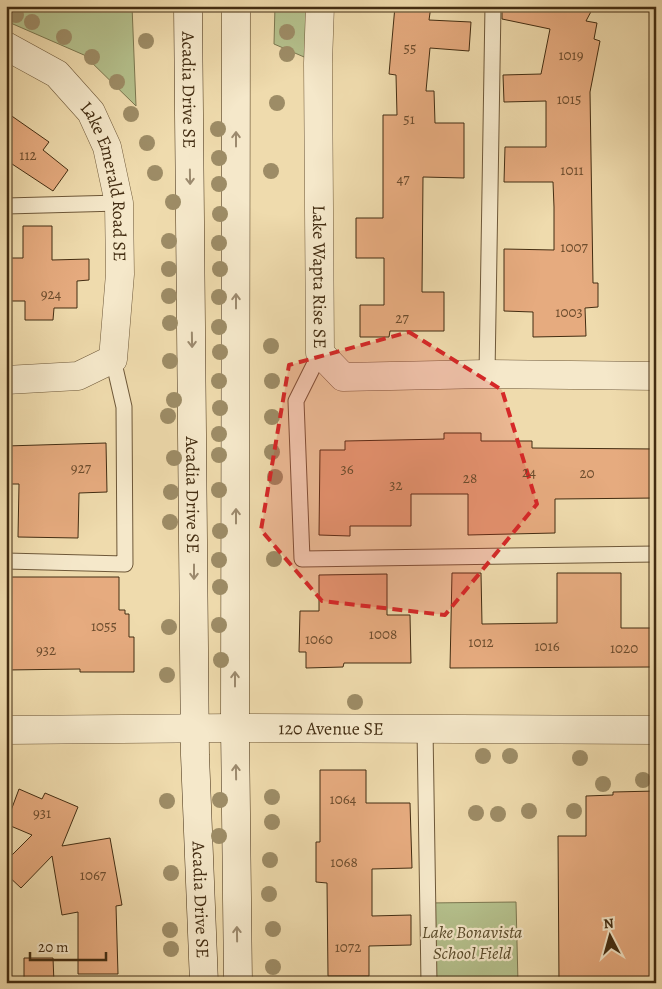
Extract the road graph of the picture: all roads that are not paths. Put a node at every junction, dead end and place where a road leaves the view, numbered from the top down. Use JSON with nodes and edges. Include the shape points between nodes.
{"nodes":[{"id":1,"x":188,"y":6,"type":"edge"},
{"id":2,"x":236,"y":6,"type":"edge"},
{"id":3,"x":320,"y":6,"type":"edge"},
{"id":4,"x":493,"y":6,"type":"edge"},
{"id":5,"x":6,"y":46,"type":"edge"},
{"id":6,"x":119,"y":203,"type":"junction"},
{"id":7,"x":6,"y":206,"type":"edge"},
{"id":8,"x":320,"y":353,"type":"junction"},
{"id":9,"x":114,"y":359,"type":"junction"},
{"id":10,"x":487,"y":374,"type":"junction"},
{"id":11,"x":656,"y":376,"type":"edge"},
{"id":12,"x":6,"y":380,"type":"edge"},
{"id":13,"x":656,"y":554,"type":"edge"},
{"id":14,"x":6,"y":561,"type":"edge"},
{"id":15,"x":195,"y":728,"type":"junction"},
{"id":16,"x":235,"y":728,"type":"junction"},
{"id":17,"x":424,"y":729,"type":"junction"},
{"id":18,"x":6,"y":730,"type":"edge"},
{"id":19,"x":656,"y":730,"type":"edge"},
{"id":20,"x":204,"y":983,"type":"edge"},
{"id":21,"x":238,"y":983,"type":"edge"},
{"id":22,"x":429,"y":983,"type":"edge"}],
"edges":[{"from":1,"to":15,"type":"street","name":"Acadia Drive SE","one_way":true},
{"from":16,"to":2,"type":"street","name":"Acadia Drive SE","one_way":true},
{"from":3,"to":8,"type":"street","name":"Lake Wapta Rise SE"},
{"from":4,"to":10,"type":"lane"},
{"from":5,"to":6,"type":"street","name":"Lake Emerald Road SE","via":[[57,74],[91,112],[107,147]]},
{"from":6,"to":7,"type":"lane"},
{"from":6,"to":9,"type":"street","name":"Lake Emerald Road SE","via":[[120,274]]},
{"from":8,"to":10,"type":"street","name":"Lake Wapta Rise SE","via":[[343,377]]},
{"from":8,"to":13,"type":"lane","via":[[296,401],[302,559]]},
{"from":9,"to":12,"type":"street","via":[[78,376]]},
{"from":9,"to":14,"type":"lane","via":[[124,407],[126,564]]},
{"from":10,"to":11,"type":"street","name":"Lake Wapta Rise SE"},
{"from":15,"to":16,"type":"street","name":"120 Avenue SE"},
{"from":15,"to":18,"type":"street","name":"120 Avenue SE"},
{"from":15,"to":20,"type":"street","name":"Acadia Drive SE"},
{"from":16,"to":17,"type":"street","name":"120 Avenue SE"},
{"from":21,"to":16,"type":"street","name":"Acadia Drive SE","one_way":true},
{"from":17,"to":19,"type":"street","name":"120 Avenue SE"},
{"from":17,"to":22,"type":"lane"}]}
